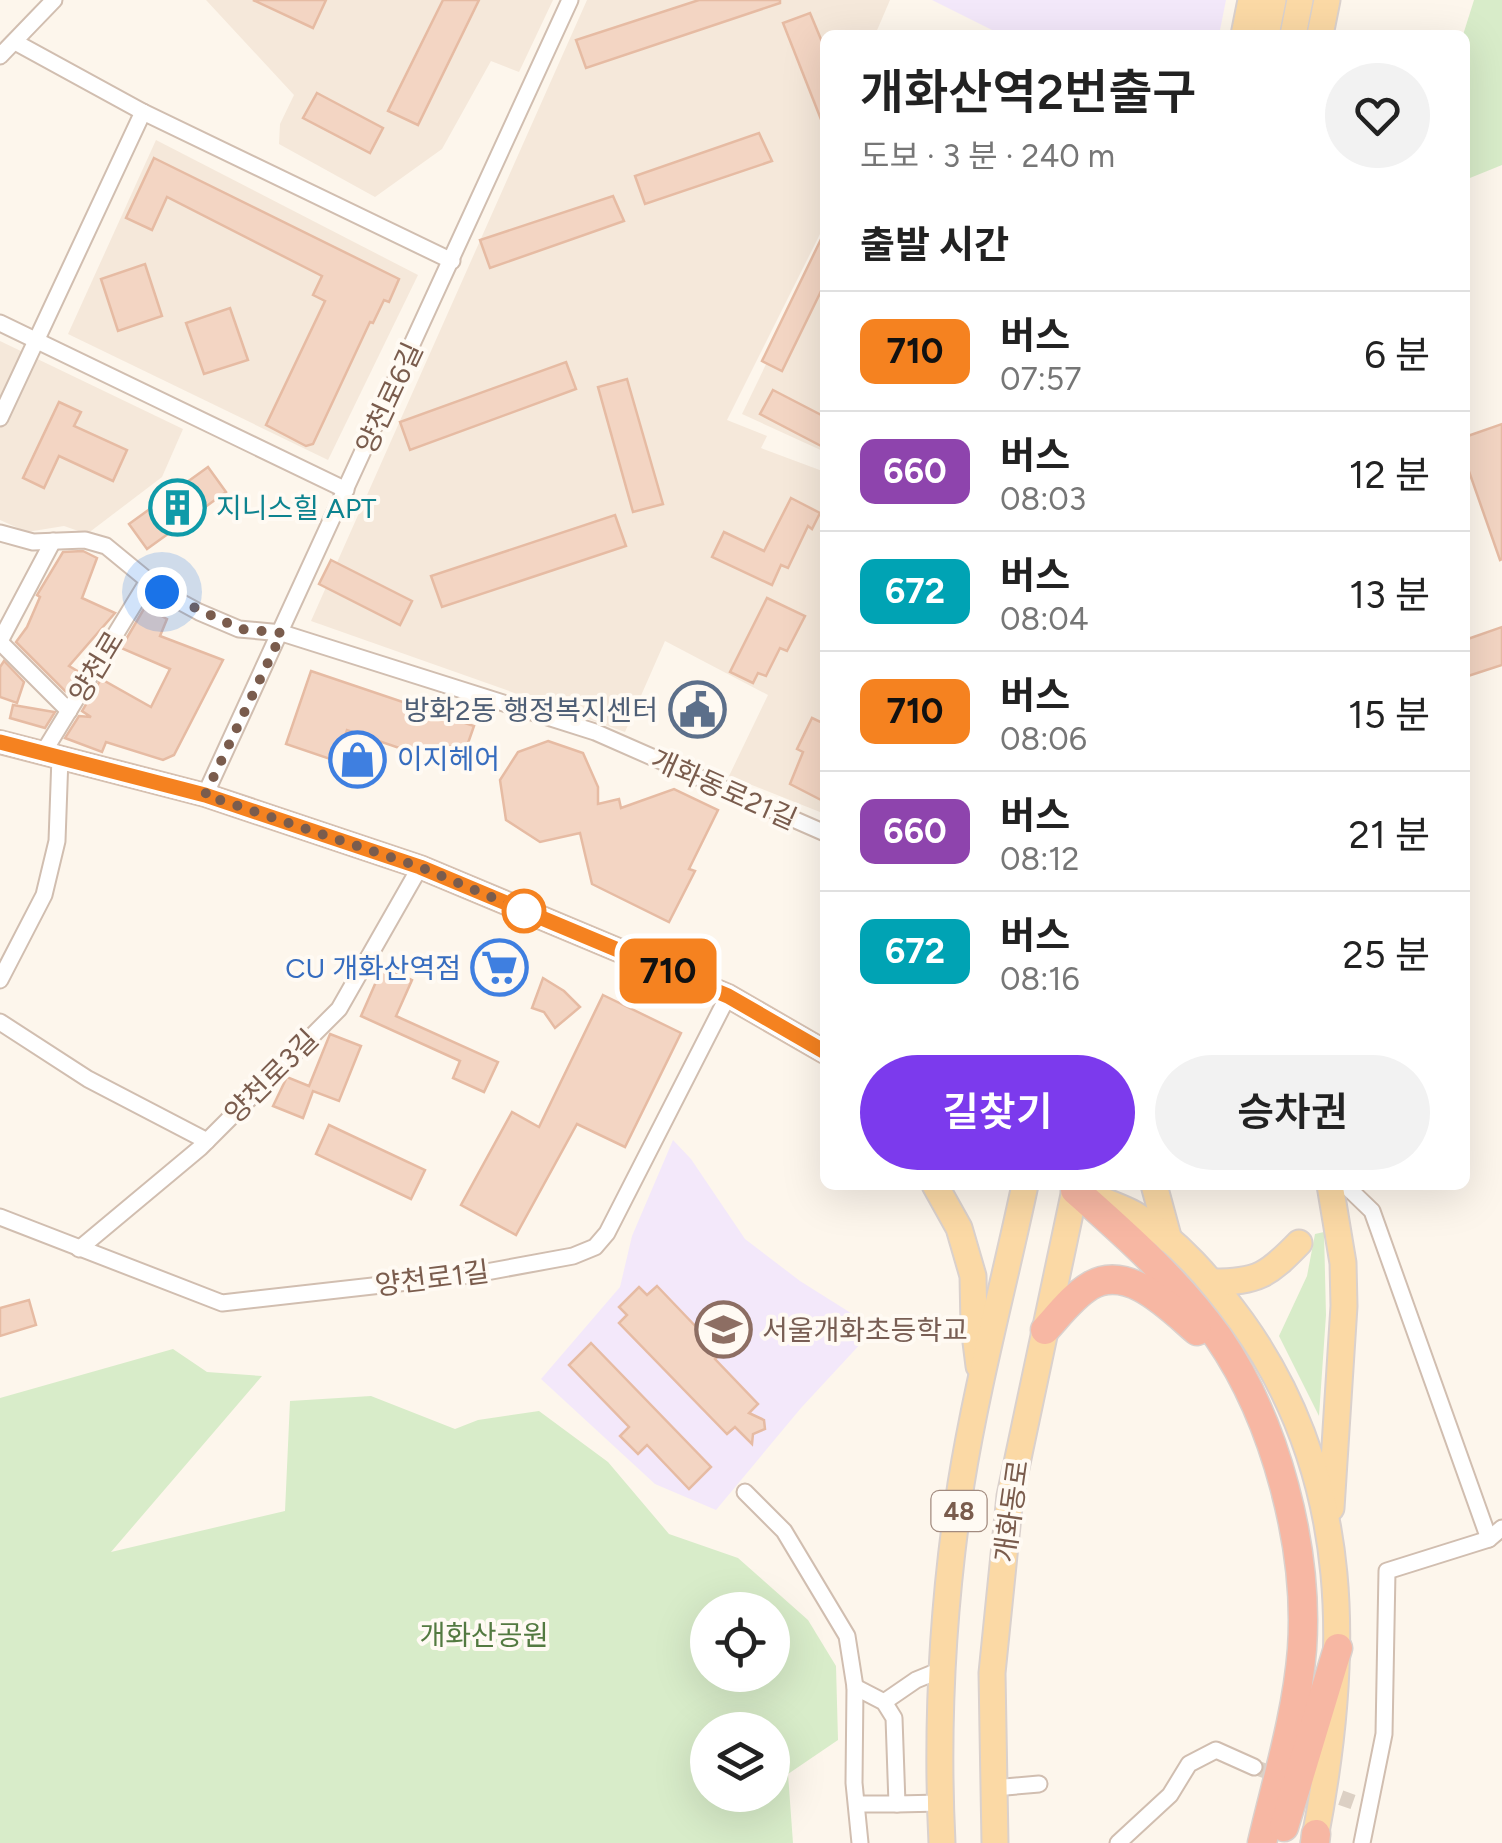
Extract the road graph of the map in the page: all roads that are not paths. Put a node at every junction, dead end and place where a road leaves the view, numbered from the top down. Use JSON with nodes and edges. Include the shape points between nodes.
{"nodes":[{"id":1,"x":54,"y":0,"type":"edge"},
{"id":2,"x":570,"y":0,"type":"edge"},
{"id":3,"x":1251,"y":0,"type":"edge"},
{"id":4,"x":1273,"y":0,"type":"edge"},
{"id":5,"x":1300,"y":0,"type":"edge"},
{"id":6,"x":1327,"y":0,"type":"edge"},
{"id":7,"x":1245,"y":30,"type":"edge"},
{"id":8,"x":1267,"y":30,"type":"edge"},
{"id":9,"x":1294,"y":30,"type":"edge"},
{"id":10,"x":1321,"y":30,"type":"edge"},
{"id":11,"x":15,"y":42,"type":"junction"},
{"id":12,"x":0,"y":56,"type":"edge"},
{"id":13,"x":143,"y":112,"type":"junction"},
{"id":14,"x":452,"y":261,"type":"junction"},
{"id":15,"x":0,"y":322,"type":"edge"},
{"id":16,"x":38,"y":339,"type":"junction"},
{"id":17,"x":0,"y":418,"type":"edge"},
{"id":18,"x":346,"y":490,"type":"junction"},
{"id":19,"x":0,"y":532,"type":"edge"},
{"id":20,"x":54,"y":541,"type":"junction"},
{"id":21,"x":148,"y":581,"type":"junction"},
{"id":22,"x":282,"y":633,"type":"junction"},
{"id":23,"x":0,"y":642,"type":"edge"},
{"id":24,"x":69,"y":711,"type":"junction"},
{"id":25,"x":0,"y":742,"type":"edge"},
{"id":26,"x":52,"y":755,"type":"junction"},
{"id":27,"x":205,"y":795,"type":"junction"},
{"id":28,"x":820,"y":832,"type":"edge"},
{"id":29,"x":420,"y":867,"type":"junction"},
{"id":30,"x":0,"y":980,"type":"edge"},
{"id":31,"x":728,"y":996,"type":"junction"},
{"id":32,"x":0,"y":1022,"type":"edge"},
{"id":33,"x":820,"y":1049,"type":"edge"},
{"id":34,"x":207,"y":1141,"type":"junction"},
{"id":35,"x":938,"y":1190,"type":"edge"},
{"id":36,"x":1024,"y":1190,"type":"edge"},
{"id":37,"x":1071,"y":1190,"type":"edge"},
{"id":38,"x":1076,"y":1190,"type":"edge"},
{"id":39,"x":1081,"y":1190,"type":"edge"},
{"id":40,"x":1155,"y":1190,"type":"edge"},
{"id":41,"x":1331,"y":1190,"type":"edge"},
{"id":42,"x":1350,"y":1190,"type":"edge"},
{"id":43,"x":0,"y":1216,"type":"edge"},
{"id":44,"x":1169,"y":1240,"type":"junction"},
{"id":45,"x":1298,"y":1243,"type":"dead end"},
{"id":46,"x":79,"y":1249,"type":"junction"},
{"id":47,"x":1213,"y":1282,"type":"junction"},
{"id":48,"x":1044,"y":1330,"type":"junction"},
{"id":49,"x":1234,"y":1365,"type":"junction"},
{"id":50,"x":982,"y":1386,"type":"junction"},
{"id":51,"x":745,"y":1492,"type":"dead end"},
{"id":52,"x":1330,"y":1528,"type":"junction"},
{"id":53,"x":1502,"y":1528,"type":"edge"},
{"id":54,"x":1488,"y":1539,"type":"junction"},
{"id":55,"x":1338,"y":1648,"type":"junction"},
{"id":56,"x":942,"y":1669,"type":"junction"},
{"id":57,"x":855,"y":1686,"type":"junction"},
{"id":58,"x":884,"y":1702,"type":"junction"},
{"id":59,"x":1254,"y":1766,"type":"tunnel mouth"},
{"id":60,"x":1039,"y":1784,"type":"dead end"},
{"id":61,"x":994,"y":1788,"type":"junction"},
{"id":62,"x":1353,"y":1802,"type":"tunnel mouth"},
{"id":63,"x":940,"y":1803,"type":"junction"},
{"id":64,"x":856,"y":1804,"type":"junction"},
{"id":65,"x":897,"y":1804,"type":"junction"},
{"id":66,"x":1370,"y":1806,"type":"junction"},
{"id":67,"x":1315,"y":1840,"type":"edge"},
{"id":68,"x":860,"y":1843,"type":"edge"},
{"id":69,"x":942,"y":1843,"type":"edge"},
{"id":70,"x":995,"y":1843,"type":"edge"},
{"id":71,"x":1118,"y":1843,"type":"edge"},
{"id":72,"x":1262,"y":1843,"type":"edge"},
{"id":73,"x":1280,"y":1843,"type":"edge"},
{"id":74,"x":1362,"y":1843,"type":"edge"}],
"edges":[{"from":1,"to":11,"type":"street"},
{"from":2,"to":14,"type":"street","name":"양천로6길"},
{"from":3,"to":7,"type":"main road"},
{"from":4,"to":8,"type":"main road"},
{"from":5,"to":9,"type":"main road"},
{"from":6,"to":10,"type":"main road"},
{"from":11,"to":12,"type":"street"},
{"from":11,"to":13,"type":"street"},
{"from":13,"to":14,"type":"street"},
{"from":13,"to":16,"type":"street"},
{"from":14,"to":18,"type":"street","name":"양천로6길"},
{"from":15,"to":16,"type":"street"},
{"from":16,"to":17,"type":"street"},
{"from":16,"to":18,"type":"street"},
{"from":18,"to":22,"type":"street","name":"양천로6길"},
{"from":19,"to":20,"type":"street","name":"개화동로21길"},
{"from":20,"to":21,"type":"street","name":"개화동로21길","via":[[106,546]]},
{"from":20,"to":23,"type":"street"},
{"from":21,"to":22,"type":"street","name":"개화동로21길","via":[[240,629]]},
{"from":21,"to":24,"type":"street","name":"양천로"},
{"from":22,"to":27,"type":"street","name":"양천로6길"},
{"from":22,"to":28,"type":"street","name":"개화동로21길","via":[[595,732]]},
{"from":23,"to":24,"type":"street"},
{"from":24,"to":26,"type":"street","name":"양천로"},
{"from":25,"to":26,"type":"main road"},
{"from":26,"to":27,"type":"main road"},
{"from":26,"to":30,"type":"street","via":[[57,842],[44,895]]},
{"from":27,"to":29,"type":"main road"},
{"from":29,"to":31,"type":"main road"},
{"from":29,"to":34,"type":"street","name":"양천로3길","via":[[339,1009]]},
{"from":31,"to":33,"type":"main road"},
{"from":31,"to":46,"type":"street","name":"양천로1길","via":[[606,1233],[595,1247],[573,1256],[222,1303]]},
{"from":32,"to":34,"type":"street"},
{"from":34,"to":46,"type":"street","name":"양천로3길"},
{"from":35,"to":50,"type":"main road","via":[[959,1228],[973,1276]]},
{"from":36,"to":50,"type":"main road","name":"개화동로","number":"48"},
{"from":37,"to":48,"type":"main road","name":"개화동로","number":"48"},
{"from":38,"to":49,"type":"highway","via":[[1182,1292]]},
{"from":39,"to":44,"type":"main road","via":[[1134,1214]]},
{"from":40,"to":44,"type":"main road"},
{"from":41,"to":52,"type":"main road","via":[[1344,1306]]},
{"from":42,"to":54,"type":"street","via":[[1372,1211]]},
{"from":43,"to":46,"type":"street","name":"양천로1길"},
{"from":44,"to":47,"type":"main road"},
{"from":45,"to":47,"type":"main road","via":[[1264,1275]]},
{"from":47,"to":52,"type":"main road","via":[[1292,1406]]},
{"from":48,"to":49,"type":"highway","via":[[1088,1286],[1127,1280]]},
{"from":48,"to":61,"type":"main road","name":"개화동로","number":"48","via":[[1008,1516],[992,1673]]},
{"from":49,"to":72,"type":"highway","via":[[1272,1446],[1304,1608],[1289,1730]]},
{"from":50,"to":56,"type":"main road","name":"개화동로","number":"48","via":[[962,1484]]},
{"from":51,"to":57,"type":"street","via":[[784,1531],[828,1599],[847,1636]]},
{"from":52,"to":55,"type":"main road"},
{"from":53,"to":54,"type":"street"},
{"from":54,"to":66,"type":"street","via":[[1386,1571],[1384,1734]]},
{"from":55,"to":67,"type":"main road"},
{"from":55,"to":73,"type":"highway"},
{"from":56,"to":58,"type":"street"},
{"from":56,"to":63,"type":"main road","name":"개화동로","number":"48"},
{"from":57,"to":58,"type":"street"},
{"from":57,"to":64,"type":"street"},
{"from":58,"to":65,"type":"street","via":[[894,1718]]},
{"from":59,"to":71,"type":"street","via":[[1216,1750],[1189,1764],[1170,1795]]},
{"from":60,"to":61,"type":"street"},
{"from":61,"to":70,"type":"main road","name":"개화동로","number":"48"},
{"from":62,"to":66,"type":"street"},
{"from":63,"to":65,"type":"street"},
{"from":63,"to":69,"type":"main road","name":"개화동로","number":"48"},
{"from":64,"to":65,"type":"street"},
{"from":64,"to":68,"type":"street"},
{"from":66,"to":74,"type":"street"}]}
